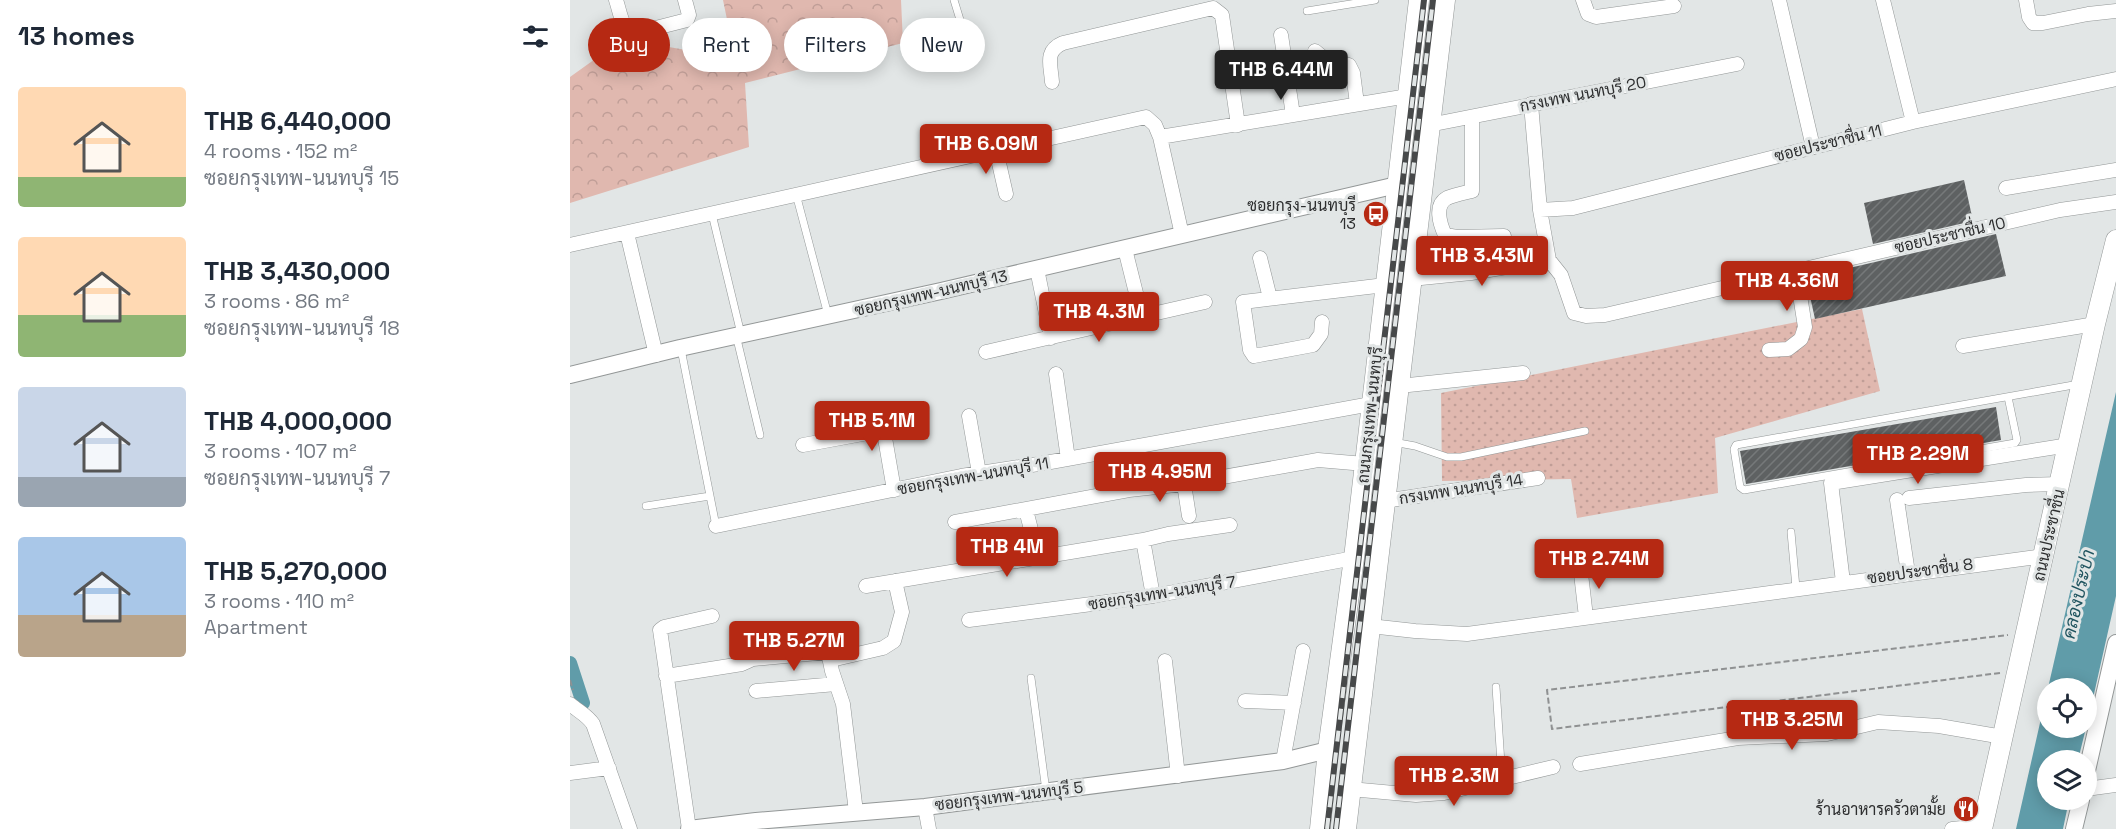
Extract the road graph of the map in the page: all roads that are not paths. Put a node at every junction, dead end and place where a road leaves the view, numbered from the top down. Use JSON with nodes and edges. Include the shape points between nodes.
{"nodes":[{"id":1,"x":616,"y":0,"type":"edge"},
{"id":2,"x":685,"y":0,"type":"edge"},
{"id":3,"x":954,"y":0,"type":"edge"},
{"id":4,"x":1375,"y":0,"type":"edge"},
{"id":5,"x":1419,"y":0,"type":"edge"},
{"id":6,"x":1444,"y":0,"type":"edge"},
{"id":7,"x":1583,"y":0,"type":"edge"},
{"id":8,"x":1779,"y":0,"type":"edge"},
{"id":9,"x":1883,"y":0,"type":"edge"},
{"id":10,"x":2026,"y":0,"type":"edge"},
{"id":11,"x":2085,"y":0,"type":"edge"},
{"id":12,"x":1343,"y":2,"type":"edge"},
{"id":13,"x":1674,"y":6,"type":"dead end"},
{"id":14,"x":1306,"y":11,"type":"dead end"},
{"id":15,"x":2116,"y":11,"type":"edge"},
{"id":16,"x":2088,"y":14,"type":"junction"},
{"id":17,"x":959,"y":18,"type":"edge"},
{"id":18,"x":1281,"y":35,"type":"dead end"},
{"id":19,"x":1315,"y":51,"type":"dead end"},
{"id":20,"x":1737,"y":64,"type":"dead end"},
{"id":21,"x":2116,"y":78,"type":"edge"},
{"id":22,"x":1052,"y":82,"type":"dead end"},
{"id":23,"x":1408,"y":96,"type":"junction"},
{"id":24,"x":1357,"y":104,"type":"junction"},
{"id":25,"x":1531,"y":104,"type":"junction"},
{"id":26,"x":1293,"y":115,"type":"junction"},
{"id":27,"x":1472,"y":117,"type":"junction"},
{"id":28,"x":1913,"y":122,"type":"junction"},
{"id":29,"x":1238,"y":125,"type":"junction"},
{"id":30,"x":1429,"y":125,"type":"junction"},
{"id":31,"x":1160,"y":137,"type":"junction"},
{"id":32,"x":1813,"y":147,"type":"junction"},
{"id":33,"x":996,"y":150,"type":"junction"},
{"id":34,"x":2116,"y":170,"type":"edge"},
{"id":35,"x":1397,"y":185,"type":"junction"},
{"id":36,"x":1422,"y":186,"type":"junction"},
{"id":37,"x":2006,"y":188,"type":"dead end"},
{"id":38,"x":796,"y":194,"type":"junction"},
{"id":39,"x":1006,"y":194,"type":"dead end"},
{"id":40,"x":2116,"y":202,"type":"edge"},
{"id":41,"x":1540,"y":210,"type":"junction"},
{"id":42,"x":712,"y":214,"type":"junction"},
{"id":43,"x":627,"y":233,"type":"junction"},
{"id":44,"x":1182,"y":235,"type":"junction"},
{"id":45,"x":1504,"y":236,"type":"dead end"},
{"id":46,"x":2116,"y":240,"type":"edge"},
{"id":47,"x":570,"y":245,"type":"edge"},
{"id":48,"x":1125,"y":249,"type":"junction"},
{"id":49,"x":1260,"y":258,"type":"dead end"},
{"id":50,"x":1549,"y":260,"type":"junction"},
{"id":51,"x":1037,"y":269,"type":"junction"},
{"id":52,"x":1796,"y":270,"type":"junction"},
{"id":53,"x":1411,"y":279,"type":"junction"},
{"id":54,"x":1385,"y":285,"type":"junction"},
{"id":55,"x":1270,"y":298,"type":"junction"},
{"id":56,"x":1205,"y":302,"type":"dead end"},
{"id":57,"x":828,"y":315,"type":"junction"},
{"id":58,"x":1142,"y":317,"type":"junction"},
{"id":59,"x":1322,"y":322,"type":"dead end"},
{"id":60,"x":2095,"y":324,"type":"junction"},
{"id":61,"x":738,"y":335,"type":"junction"},
{"id":62,"x":1051,"y":338,"type":"junction"},
{"id":63,"x":1963,"y":346,"type":"dead end"},
{"id":64,"x":681,"y":348,"type":"junction"},
{"id":65,"x":1769,"y":350,"type":"dead end"},
{"id":66,"x":986,"y":352,"type":"dead end"},
{"id":67,"x":656,"y":355,"type":"junction"},
{"id":68,"x":1523,"y":373,"type":"dead end"},
{"id":69,"x":1056,"y":374,"type":"dead end"},
{"id":70,"x":570,"y":375,"type":"edge"},
{"id":71,"x":2082,"y":384,"type":"junction"},
{"id":72,"x":1399,"y":386,"type":"junction"},
{"id":73,"x":2008,"y":397,"type":"junction"},
{"id":74,"x":1371,"y":405,"type":"junction"},
{"id":75,"x":880,"y":409,"type":"dead end"},
{"id":76,"x":969,"y":416,"type":"dead end"},
{"id":77,"x":884,"y":430,"type":"junction"},
{"id":78,"x":1585,"y":431,"type":"dead end"},
{"id":79,"x":760,"y":435,"type":"dead end"},
{"id":80,"x":1391,"y":442,"type":"junction"},
{"id":81,"x":803,"y":445,"type":"dead end"},
{"id":82,"x":2069,"y":445,"type":"junction"},
{"id":83,"x":1068,"y":459,"type":"junction"},
{"id":84,"x":1365,"y":464,"type":"junction"},
{"id":85,"x":979,"y":473,"type":"junction"},
{"id":86,"x":1538,"y":478,"type":"dead end"},
{"id":87,"x":1184,"y":484,"type":"junction"},
{"id":88,"x":2060,"y":484,"type":"junction"},
{"id":89,"x":894,"y":490,"type":"junction"},
{"id":90,"x":710,"y":496,"type":"junction"},
{"id":91,"x":1384,"y":501,"type":"junction"},
{"id":92,"x":646,"y":506,"type":"dead end"},
{"id":93,"x":1026,"y":510,"type":"junction"},
{"id":94,"x":1189,"y":516,"type":"dead end"},
{"id":95,"x":955,"y":522,"type":"dead end"},
{"id":96,"x":1230,"y":525,"type":"dead end"},
{"id":97,"x":716,"y":526,"type":"joint"},
{"id":98,"x":1791,"y":532,"type":"dead end"},
{"id":99,"x":1143,"y":540,"type":"junction"},
{"id":100,"x":1035,"y":544,"type":"dead end"},
{"id":101,"x":2044,"y":556,"type":"junction"},
{"id":102,"x":1354,"y":558,"type":"junction"},
{"id":103,"x":1580,"y":565,"type":"dead end"},
{"id":104,"x":1908,"y":573,"type":"junction"},
{"id":105,"x":895,"y":581,"type":"junction"},
{"id":106,"x":1843,"y":582,"type":"junction"},
{"id":107,"x":866,"y":586,"type":"dead end"},
{"id":108,"x":1796,"y":588,"type":"junction"},
{"id":109,"x":1153,"y":596,"type":"junction"},
{"id":110,"x":712,"y":616,"type":"dead end"},
{"id":111,"x":1586,"y":617,"type":"junction"},
{"id":112,"x":969,"y":620,"type":"dead end"},
{"id":113,"x":1370,"y":626,"type":"junction"},
{"id":114,"x":2116,"y":643,"type":"edge"},
{"id":115,"x":1303,"y":651,"type":"dead end"},
{"id":116,"x":831,"y":660,"type":"junction"},
{"id":117,"x":1165,"y":661,"type":"dead end"},
{"id":118,"x":666,"y":676,"type":"junction"},
{"id":119,"x":1031,"y":678,"type":"dead end"},
{"id":120,"x":836,"y":684,"type":"junction"},
{"id":121,"x":1496,"y":687,"type":"dead end"},
{"id":122,"x":756,"y":692,"type":"dead end"},
{"id":123,"x":1245,"y":701,"type":"dead end"},
{"id":124,"x":2109,"y":701,"type":"edge"},
{"id":125,"x":1294,"y":703,"type":"junction"},
{"id":126,"x":570,"y":704,"type":"edge"},
{"id":127,"x":2003,"y":737,"type":"junction"},
{"id":128,"x":1328,"y":750,"type":"junction"},
{"id":129,"x":2094,"y":750,"type":"edge"},
{"id":130,"x":1283,"y":761,"type":"junction"},
{"id":131,"x":1580,"y":764,"type":"dead end"},
{"id":132,"x":1553,"y":767,"type":"dead end"},
{"id":133,"x":609,"y":768,"type":"junction"},
{"id":134,"x":570,"y":773,"type":"edge"},
{"id":135,"x":1178,"y":776,"type":"junction"},
{"id":136,"x":1502,"y":779,"type":"junction"},
{"id":137,"x":2116,"y":785,"type":"edge"},
{"id":138,"x":2097,"y":788,"type":"edge"},
{"id":139,"x":1350,"y":789,"type":"junction"},
{"id":140,"x":1046,"y":791,"type":"junction"},
{"id":141,"x":925,"y":807,"type":"junction"},
{"id":142,"x":2079,"y":810,"type":"edge"},
{"id":143,"x":856,"y":812,"type":"junction"},
{"id":144,"x":1982,"y":827,"type":"edge"},
{"id":145,"x":630,"y":829,"type":"edge"},
{"id":146,"x":697,"y":829,"type":"edge"},
{"id":147,"x":929,"y":829,"type":"edge"},
{"id":148,"x":1320,"y":829,"type":"edge"},
{"id":149,"x":1346,"y":829,"type":"edge"},
{"id":150,"x":1952,"y":829,"type":"edge"},
{"id":151,"x":2074,"y":829,"type":"edge"}],
"edges":[{"from":1,"to":2,"type":"street","via":[[625,28],[631,33],[687,20]]},
{"from":3,"to":17,"type":"lane"},
{"from":4,"to":12,"type":"lane"},
{"from":5,"to":23,"type":"main road","name":"ถนนกรุงเทพ-นนทบุรี"},
{"from":6,"to":30,"type":"main road","name":"ถนนกรุงเทพ-นนทบุรี"},
{"from":7,"to":13,"type":"street","via":[[1588,14],[1596,17]]},
{"from":8,"to":32,"type":"street"},
{"from":9,"to":28,"type":"street"},
{"from":10,"to":16,"type":"street","via":[[2033,23]]},
{"from":11,"to":16,"type":"street"},
{"from":12,"to":14,"type":"lane"},
{"from":15,"to":16,"type":"street"},
{"from":18,"to":26,"type":"street"},
{"from":19,"to":24,"type":"street","via":[[1326,60],[1349,65]]},
{"from":20,"to":25,"type":"street","name":"กรงเทพ นนทบุรี 20"},
{"from":21,"to":28,"type":"street","name":"ซอยประชาชื่น 11"},
{"from":22,"to":29,"type":"street","via":[[1050,54],[1054,47],[1213,8],[1222,15]]},
{"from":23,"to":24,"type":"street"},
{"from":23,"to":35,"type":"main road","name":"ถนนกรุงเทพ-นนทบุรี"},
{"from":24,"to":26,"type":"street"},
{"from":25,"to":27,"type":"street","name":"กรงเทพ นนทบุรี 20"},
{"from":25,"to":41,"type":"street","name":"ซอยประชาชื่น 10"},
{"from":26,"to":29,"type":"street"},
{"from":27,"to":30,"type":"street","name":"กรงเทพ นนทบุรี 20"},
{"from":27,"to":45,"type":"street","via":[[1472,191],[1446,199],[1440,207],[1440,225],[1445,235]]},
{"from":28,"to":32,"type":"street","name":"ซอยประชาชื่น 11"},
{"from":29,"to":31,"type":"street"},
{"from":30,"to":36,"type":"main road","name":"ถนนกรุงเทพ-นนทบุรี"},
{"from":31,"to":33,"type":"street","via":[[1146,117]]},
{"from":31,"to":44,"type":"street"},
{"from":32,"to":41,"type":"street","name":"ซอยประชาชื่น 11","via":[[1573,208]]},
{"from":33,"to":38,"type":"street"},
{"from":33,"to":39,"type":"street"},
{"from":34,"to":37,"type":"street"},
{"from":35,"to":36,"type":"main road"},
{"from":35,"to":44,"type":"street","name":"ซอยกรุงเทพ-นนทบุรี 13"},
{"from":35,"to":54,"type":"main road","name":"ถนนกรุงเทพ-นนทบุรี"},
{"from":36,"to":53,"type":"main road","name":"ถนนกรุงเทพ-นนทบุรี"},
{"from":38,"to":42,"type":"street"},
{"from":38,"to":57,"type":"lane"},
{"from":40,"to":52,"type":"street","name":"ซอยประชาชื่น 10","via":[[2060,210]]},
{"from":41,"to":50,"type":"street","name":"ซอยประชาชื่น 10"},
{"from":42,"to":43,"type":"street"},
{"from":42,"to":61,"type":"lane"},
{"from":43,"to":47,"type":"street"},
{"from":43,"to":67,"type":"street"},
{"from":44,"to":48,"type":"street","name":"ซอยกรุงเทพ-นนทบุรี 13"},
{"from":46,"to":60,"type":"main road","name":"ถนนประชาชื่น"},
{"from":48,"to":51,"type":"street","name":"ซอยกรุงเทพ-นนทบุรี 13"},
{"from":48,"to":58,"type":"street"},
{"from":49,"to":55,"type":"street"},
{"from":50,"to":52,"type":"street","name":"ซอยประชาชื่น 10","via":[[1561,275],[1574,313],[1586,316],[1605,315]]},
{"from":50,"to":53,"type":"street"},
{"from":51,"to":57,"type":"street","name":"ซอยกรุงเทพ-นนทบุรี 13"},
{"from":51,"to":62,"type":"street"},
{"from":52,"to":65,"type":"street","via":[[1805,327],[1801,339],[1788,349]]},
{"from":53,"to":72,"type":"main road","name":"ถนนกรุงเทพ-นนทบุรี"},
{"from":54,"to":55,"type":"street"},
{"from":54,"to":74,"type":"main road","name":"ถนนกรุงเทพ-นนทบุรี"},
{"from":55,"to":59,"type":"street","via":[[1243,302],[1254,356],[1313,345],[1321,334]]},
{"from":56,"to":58,"type":"street"},
{"from":57,"to":61,"type":"street","name":"ซอยกรุงเทพ-นนทบุรี 13"},
{"from":58,"to":62,"type":"street"},
{"from":60,"to":63,"type":"street"},
{"from":60,"to":71,"type":"main road","name":"ถนนประชาชื่น"},
{"from":61,"to":64,"type":"street","name":"ซอยกรุงเทพ-นนทบุรี 13"},
{"from":61,"to":79,"type":"lane"},
{"from":62,"to":66,"type":"street"},
{"from":64,"to":67,"type":"street","name":"ซอยกรุงเทพ-นนทบุรี 13"},
{"from":64,"to":90,"type":"lane"},
{"from":67,"to":70,"type":"street","name":"ซอยกรุงเทพ-นนทบุรี 13"},
{"from":68,"to":72,"type":"street"},
{"from":69,"to":83,"type":"street"},
{"from":71,"to":73,"type":"lane"},
{"from":71,"to":82,"type":"main road","name":"ถนนประชาชื่น"},
{"from":72,"to":80,"type":"main road","name":"ถนนกรุงเทพ-นนทบุรี"},
{"from":73,"to":73,"type":"lane","via":[[1736,445],[1740,487],[1744,490],[2015,443]]},
{"from":74,"to":83,"type":"street","name":"ซอยกรุงเทพ-นนทบุรี 11"},
{"from":74,"to":84,"type":"main road","name":"ถนนกรุงเทพ-นนทบุรี"},
{"from":75,"to":77,"type":"street"},
{"from":76,"to":85,"type":"street"},
{"from":77,"to":81,"type":"street"},
{"from":77,"to":89,"type":"street"},
{"from":78,"to":80,"type":"lane","via":[[1461,457]]},
{"from":80,"to":91,"type":"main road","name":"ถนนกรุงเทพ-นนทบุรี"},
{"from":82,"to":88,"type":"main road","name":"ถนนประชาชื่น"},
{"from":82,"to":106,"type":"street","via":[[1831,483]]},
{"from":83,"to":85,"type":"street","name":"ซอยกรุงเทพ-นนทบุรี 11"},
{"from":84,"to":87,"type":"street","via":[[1318,460]]},
{"from":84,"to":102,"type":"main road","name":"ถนนกรุงเทพ-นนทบุรี"},
{"from":85,"to":89,"type":"street","name":"ซอยกรุงเทพ-นนทบุรี 11"},
{"from":86,"to":91,"type":"street","name":"กรงเทพ นนทบุรี 14"},
{"from":87,"to":93,"type":"street","via":[[1129,490]]},
{"from":87,"to":94,"type":"street"},
{"from":88,"to":101,"type":"main road","name":"ถนนประชาชื่น"},
{"from":88,"to":104,"type":"street","via":[[1903,499]]},
{"from":89,"to":97,"type":"street","name":"ซอยกรุงเทพ-นนทบุรี 11"},
{"from":90,"to":92,"type":"lane"},
{"from":90,"to":97,"type":"lane"},
{"from":91,"to":113,"type":"main road","name":"ถนนกรุงเทพ-นนทบุรี"},
{"from":93,"to":95,"type":"street"},
{"from":93,"to":100,"type":"street"},
{"from":96,"to":99,"type":"street"},
{"from":98,"to":108,"type":"lane"},
{"from":99,"to":105,"type":"street"},
{"from":99,"to":109,"type":"street"},
{"from":101,"to":104,"type":"street","name":"ซอยประชาชื่น 8"},
{"from":101,"to":127,"type":"main road","name":"ถนนประชาชื่น"},
{"from":102,"to":109,"type":"street","name":"ซอยกรุงเทพ-นนทบุรี 7"},
{"from":102,"to":128,"type":"main road","name":"ถนนกรุงเทพ-นนทบุรี"},
{"from":103,"to":111,"type":"street"},
{"from":104,"to":106,"type":"street","name":"ซอยประชาชื่น 8"},
{"from":105,"to":107,"type":"street"},
{"from":105,"to":116,"type":"street","via":[[902,612],[894,641],[883,648]]},
{"from":106,"to":108,"type":"street","name":"ซอยประชาชื่น 8"},
{"from":108,"to":111,"type":"street","name":"ซอยประชาชื่น 8"},
{"from":109,"to":112,"type":"street","name":"ซอยกรุงเทพ-นนทบุรี 7"},
{"from":110,"to":118,"type":"street","via":[[662,628]]},
{"from":111,"to":113,"type":"street","name":"ซอยประชาชื่น 8","via":[[1467,634]]},
{"from":113,"to":139,"type":"main road","name":"ถนนกรุงเทพ-นนทบุรี"},
{"from":114,"to":124,"type":"street"},
{"from":115,"to":125,"type":"street"},
{"from":116,"to":118,"type":"street","via":[[826,652],[753,659]]},
{"from":116,"to":120,"type":"street"},
{"from":117,"to":135,"type":"street"},
{"from":118,"to":146,"type":"street","via":[[667,720]]},
{"from":119,"to":140,"type":"lane"},
{"from":120,"to":122,"type":"street"},
{"from":120,"to":143,"type":"street","via":[[843,704]]},
{"from":121,"to":136,"type":"lane"},
{"from":123,"to":125,"type":"street"},
{"from":124,"to":129,"type":"street"},
{"from":125,"to":130,"type":"street"},
{"from":126,"to":133,"type":"street","via":[[593,724]]},
{"from":127,"to":131,"type":"street","via":[[1939,726],[1878,722],[1827,734],[1738,738]]},
{"from":127,"to":144,"type":"main road","name":"ถนนประชาชื่น"},
{"from":128,"to":130,"type":"street","name":"ซอยกรุงเทพ-นนทบุรี 5"},
{"from":128,"to":148,"type":"main road","name":"ถนนกรุงเทพ-นนทบุรี"},
{"from":130,"to":135,"type":"street","name":"ซอยกรุงเทพ-นนทบุรี 5"},
{"from":132,"to":136,"type":"street"},
{"from":133,"to":134,"type":"street"},
{"from":133,"to":145,"type":"street"},
{"from":135,"to":140,"type":"street","name":"ซอยกรุงเทพ-นนทบุรี 5"},
{"from":136,"to":139,"type":"street","via":[[1444,793],[1416,795]]},
{"from":137,"to":138,"type":"street"},
{"from":139,"to":149,"type":"main road","name":"ถนนกรุงเทพ-นนทบุรี"},
{"from":140,"to":141,"type":"street","name":"ซอยกรุงเทพ-นนทบุรี 5"},
{"from":141,"to":143,"type":"street","name":"ซอยกรุงเทพ-นนทบุรี 5"},
{"from":141,"to":147,"type":"street"},
{"from":142,"to":151,"type":"street"},
{"from":143,"to":146,"type":"street","name":"ซอยกรุงเทพ-นนทบุรี 5"},
{"from":144,"to":150,"type":"street"}]}
